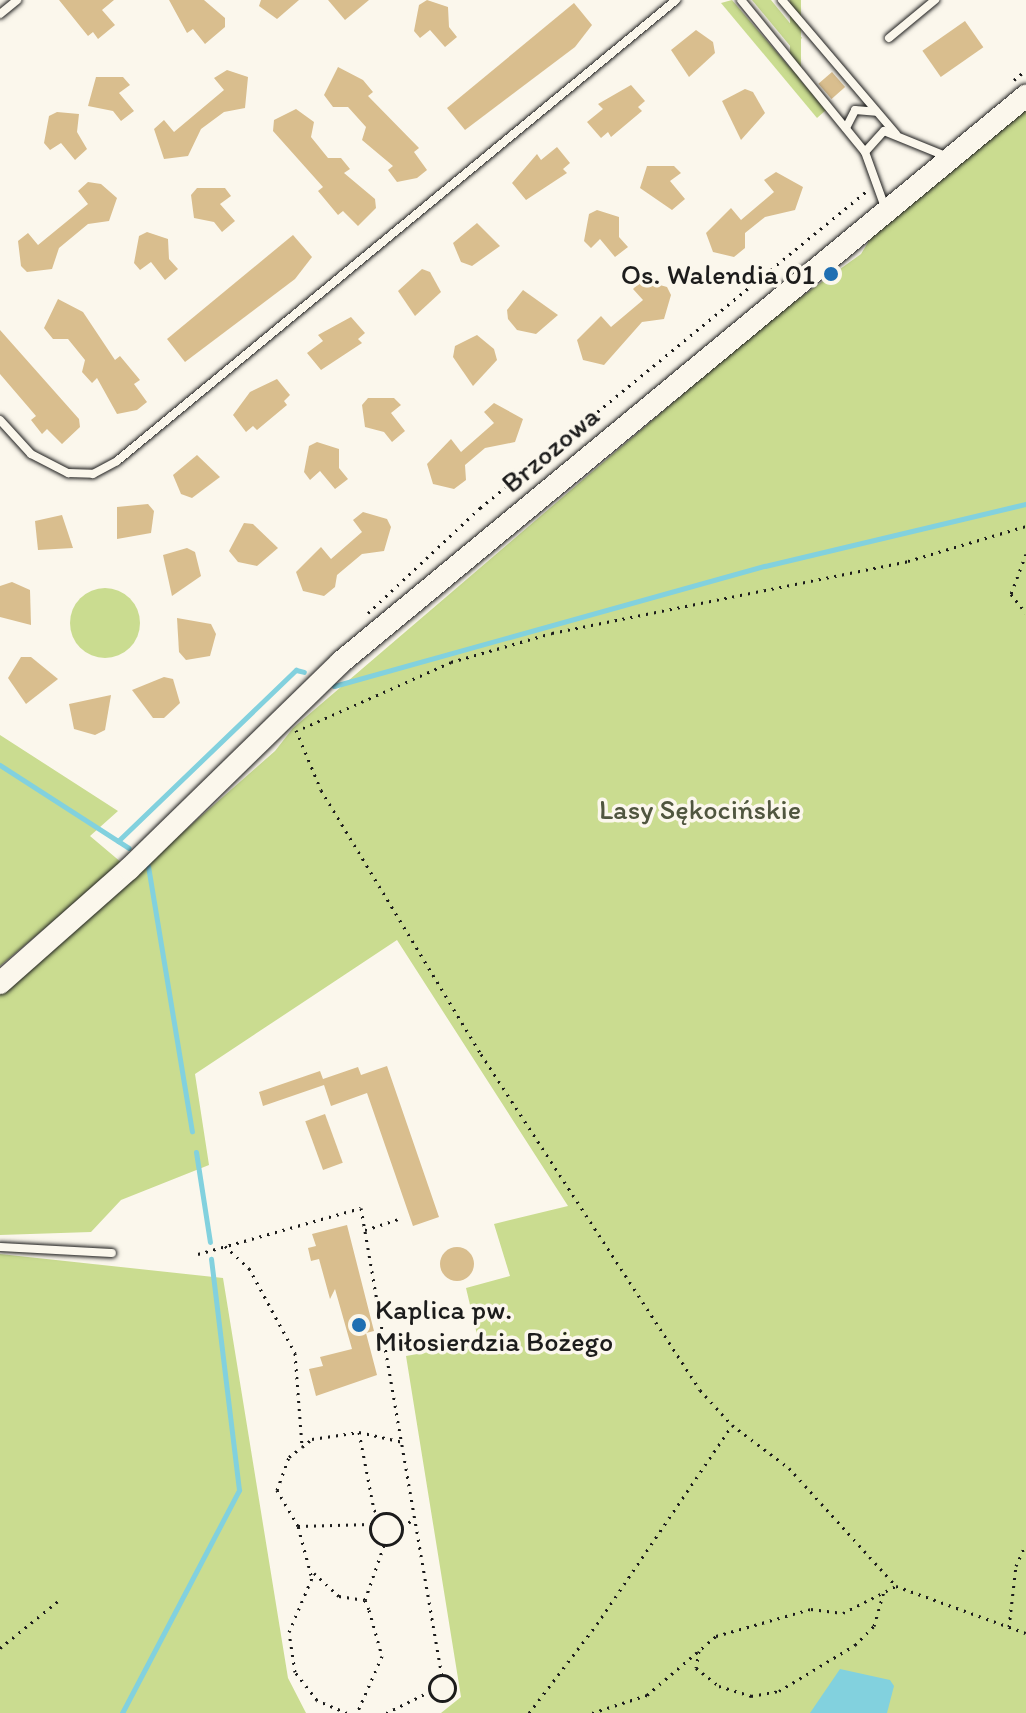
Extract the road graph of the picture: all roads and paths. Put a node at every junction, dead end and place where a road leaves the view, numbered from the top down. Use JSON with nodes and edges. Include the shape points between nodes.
{"nodes":[{"id":1,"x":17,"y":0,"type":"edge"},
{"id":2,"x":676,"y":0,"type":"edge"},
{"id":3,"x":741,"y":0,"type":"edge"},
{"id":4,"x":782,"y":0,"type":"edge"},
{"id":5,"x":935,"y":0,"type":"edge"},
{"id":6,"x":0,"y":14,"type":"edge"},
{"id":7,"x":889,"y":38,"type":"dead end"},
{"id":8,"x":1026,"y":96,"type":"edge"},
{"id":9,"x":877,"y":112,"type":"junction"},
{"id":10,"x":846,"y":128,"type":"junction"},
{"id":11,"x":896,"y":134,"type":"junction"},
{"id":12,"x":865,"y":152,"type":"junction"},
{"id":13,"x":951,"y":159,"type":"junction"},
{"id":14,"x":873,"y":186,"type":"junction"},
{"id":15,"x":886,"y":210,"type":"junction"},
{"id":16,"x":0,"y":420,"type":"edge"},
{"id":17,"x":1026,"y":526,"type":"edge"},
{"id":18,"x":1026,"y":554,"type":"edge"},
{"id":19,"x":1026,"y":613,"type":"edge"},
{"id":20,"x":366,"y":621,"type":"dead end"},
{"id":21,"x":0,"y":983,"type":"edge"},
{"id":22,"x":402,"y":1218,"type":"dead end"},
{"id":23,"x":365,"y":1230,"type":"junction"},
{"id":24,"x":225,"y":1246,"type":"junction"},
{"id":25,"x":0,"y":1247,"type":"edge"},
{"id":26,"x":112,"y":1253,"type":"dead end"},
{"id":27,"x":198,"y":1254,"type":"dead end"},
{"id":28,"x":732,"y":1425,"type":"junction"},
{"id":29,"x":359,"y":1432,"type":"junction"},
{"id":30,"x":403,"y":1442,"type":"junction"},
{"id":31,"x":302,"y":1447,"type":"junction"},
{"id":32,"x":380,"y":1514,"type":"junction"},
{"id":33,"x":415,"y":1520,"type":"junction"},
{"id":34,"x":371,"y":1524,"type":"junction"},
{"id":35,"x":401,"y":1525,"type":"junction"},
{"id":36,"x":298,"y":1526,"type":"junction"},
{"id":37,"x":1026,"y":1544,"type":"edge"},
{"id":38,"x":384,"y":1545,"type":"junction"},
{"id":39,"x":311,"y":1575,"type":"junction"},
{"id":40,"x":896,"y":1586,"type":"junction"},
{"id":41,"x":884,"y":1592,"type":"junction"},
{"id":42,"x":365,"y":1600,"type":"junction"},
{"id":43,"x":58,"y":1601,"type":"dead end"},
{"id":44,"x":1009,"y":1627,"type":"junction"},
{"id":45,"x":1026,"y":1633,"type":"edge"},
{"id":46,"x":0,"y":1648,"type":"edge"},
{"id":47,"x":699,"y":1651,"type":"junction"},
{"id":48,"x":442,"y":1675,"type":"junction"},
{"id":49,"x":429,"y":1692,"type":"junction"},
{"id":50,"x":347,"y":1713,"type":"edge"},
{"id":51,"x":357,"y":1713,"type":"edge"},
{"id":52,"x":386,"y":1713,"type":"edge"},
{"id":53,"x":529,"y":1713,"type":"edge"},
{"id":54,"x":592,"y":1713,"type":"edge"}],
"edges":[{"from":1,"to":6,"type":"lane"},
{"from":2,"to":16,"type":"lane","via":[[117,461],[93,474],[68,473],[31,454]]},
{"from":3,"to":10,"type":"lane"},
{"from":4,"to":9,"type":"lane"},
{"from":5,"to":7,"type":"lane"},
{"from":8,"to":13,"type":"street","name":"Brzozowa"},
{"from":9,"to":10,"type":"lane","via":[[855,110]]},
{"from":9,"to":11,"type":"lane"},
{"from":10,"to":12,"type":"lane"},
{"from":11,"to":12,"type":"lane","via":[[876,135]]},
{"from":11,"to":13,"type":"lane"},
{"from":12,"to":14,"type":"lane"},
{"from":13,"to":15,"type":"street","name":"Brzozowa"},
{"from":14,"to":15,"type":"lane"},
{"from":14,"to":20,"type":"path","via":[[480,508],[372,605]]},
{"from":15,"to":21,"type":"street","name":"Brzozowa","via":[[341,662],[129,869]]},
{"from":17,"to":28,"type":"path","via":[[908,561],[552,633],[451,662],[295,729],[321,790],[481,1054],[700,1390]]},
{"from":18,"to":19,"type":"path","via":[[1011,594]]},
{"from":22,"to":23,"type":"path"},
{"from":23,"to":24,"type":"path","via":[[361,1208]]},
{"from":23,"to":30,"type":"path"},
{"from":24,"to":27,"type":"path"},
{"from":24,"to":31,"type":"path","via":[[249,1268],[295,1353]]},
{"from":25,"to":26,"type":"lane"},
{"from":28,"to":40,"type":"path","via":[[789,1468]]},
{"from":28,"to":53,"type":"path","via":[[597,1624]]},
{"from":29,"to":30,"type":"path"},
{"from":29,"to":31,"type":"path","via":[[330,1434]]},
{"from":29,"to":32,"type":"path","via":[[374,1510]]},
{"from":30,"to":33,"type":"path"},
{"from":31,"to":36,"type":"path","via":[[289,1457],[277,1490]]},
{"from":32,"to":34,"type":"path"},
{"from":32,"to":35,"type":"path","via":[[391,1514]]},
{"from":33,"to":35,"type":"path"},
{"from":33,"to":48,"type":"path"},
{"from":34,"to":36,"type":"path"},
{"from":34,"to":38,"type":"path","via":[[373,1538]]},
{"from":35,"to":38,"type":"path","via":[[399,1538]]},
{"from":36,"to":39,"type":"path"},
{"from":37,"to":44,"type":"path","via":[[1016,1566]]},
{"from":38,"to":42,"type":"path"},
{"from":39,"to":42,"type":"path","via":[[339,1596]]},
{"from":39,"to":50,"type":"path","via":[[289,1632],[295,1672],[317,1700]]},
{"from":40,"to":41,"type":"path"},
{"from":40,"to":44,"type":"path"},
{"from":41,"to":47,"type":"path","via":[[843,1613],[811,1609],[716,1636]]},
{"from":41,"to":47,"type":"path","via":[[874,1626],[855,1645],[779,1691],[751,1696],[719,1686],[696,1668]]},
{"from":42,"to":51,"type":"path","via":[[382,1656]]},
{"from":43,"to":46,"type":"path"},
{"from":44,"to":45,"type":"path"},
{"from":47,"to":54,"type":"path","via":[[647,1695]]},
{"from":48,"to":49,"type":"path","via":[[432,1679]]},
{"from":48,"to":49,"type":"path","via":[[454,1684],[451,1697],[440,1701]]},
{"from":49,"to":52,"type":"path"}]}
